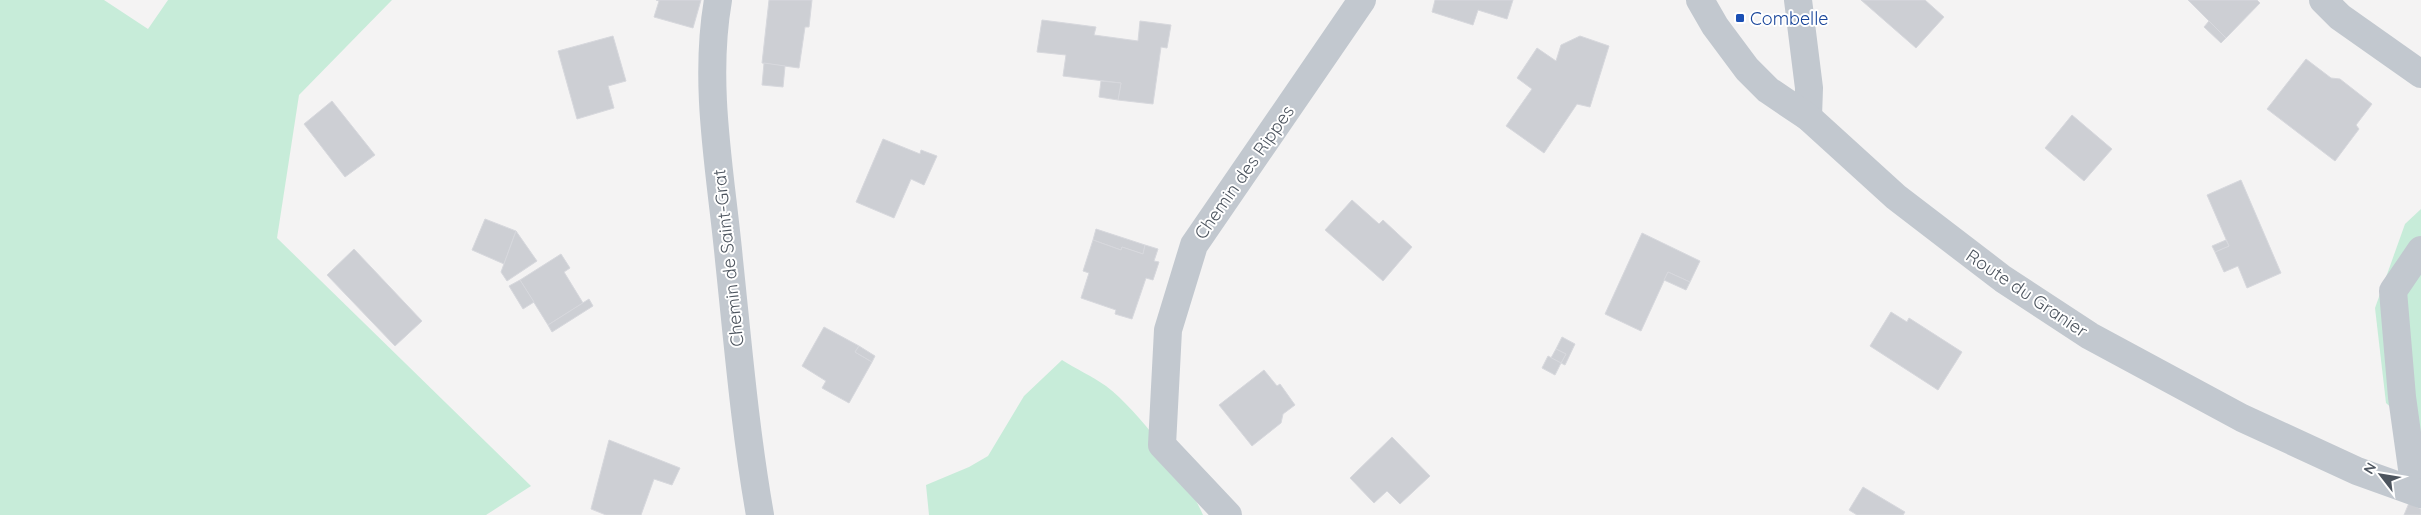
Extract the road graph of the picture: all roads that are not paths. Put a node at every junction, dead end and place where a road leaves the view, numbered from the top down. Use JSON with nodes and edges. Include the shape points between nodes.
{"nodes":[{"id":1,"x":718,"y":0,"type":"edge"},
{"id":2,"x":1362,"y":0,"type":"edge"},
{"id":3,"x":1700,"y":0,"type":"edge"},
{"id":4,"x":1798,"y":0,"type":"edge"},
{"id":5,"x":2323,"y":0,"type":"edge"},
{"id":6,"x":2421,"y":74,"type":"edge"},
{"id":7,"x":1808,"y":117,"type":"junction"},
{"id":8,"x":2421,"y":250,"type":"edge"},
{"id":9,"x":2415,"y":491,"type":"edge"},
{"id":10,"x":760,"y":515,"type":"edge"},
{"id":11,"x":1228,"y":515,"type":"edge"}],
"edges":[{"from":1,"to":10,"type":"street","name":"Chemin de Saint-Grat","via":[[712,31],[714,132],[740,372]]},
{"from":2,"to":11,"type":"street","name":"Chemin des Rippes","via":[[1194,244],[1168,330],[1162,444]]},
{"from":3,"to":7,"type":"street","name":"Route du Granier","via":[[1747,69],[1768,90]]},
{"from":4,"to":7,"type":"street","via":[[1809,88]]},
{"from":5,"to":6,"type":"street","via":[[2340,17]]},
{"from":7,"to":9,"type":"street","name":"Route du Granier","via":[[1896,196],[1964,250],[2090,336],[2167,379],[2307,449]]},
{"from":8,"to":9,"type":"street","via":[[2393,291],[2402,397]]}]}
